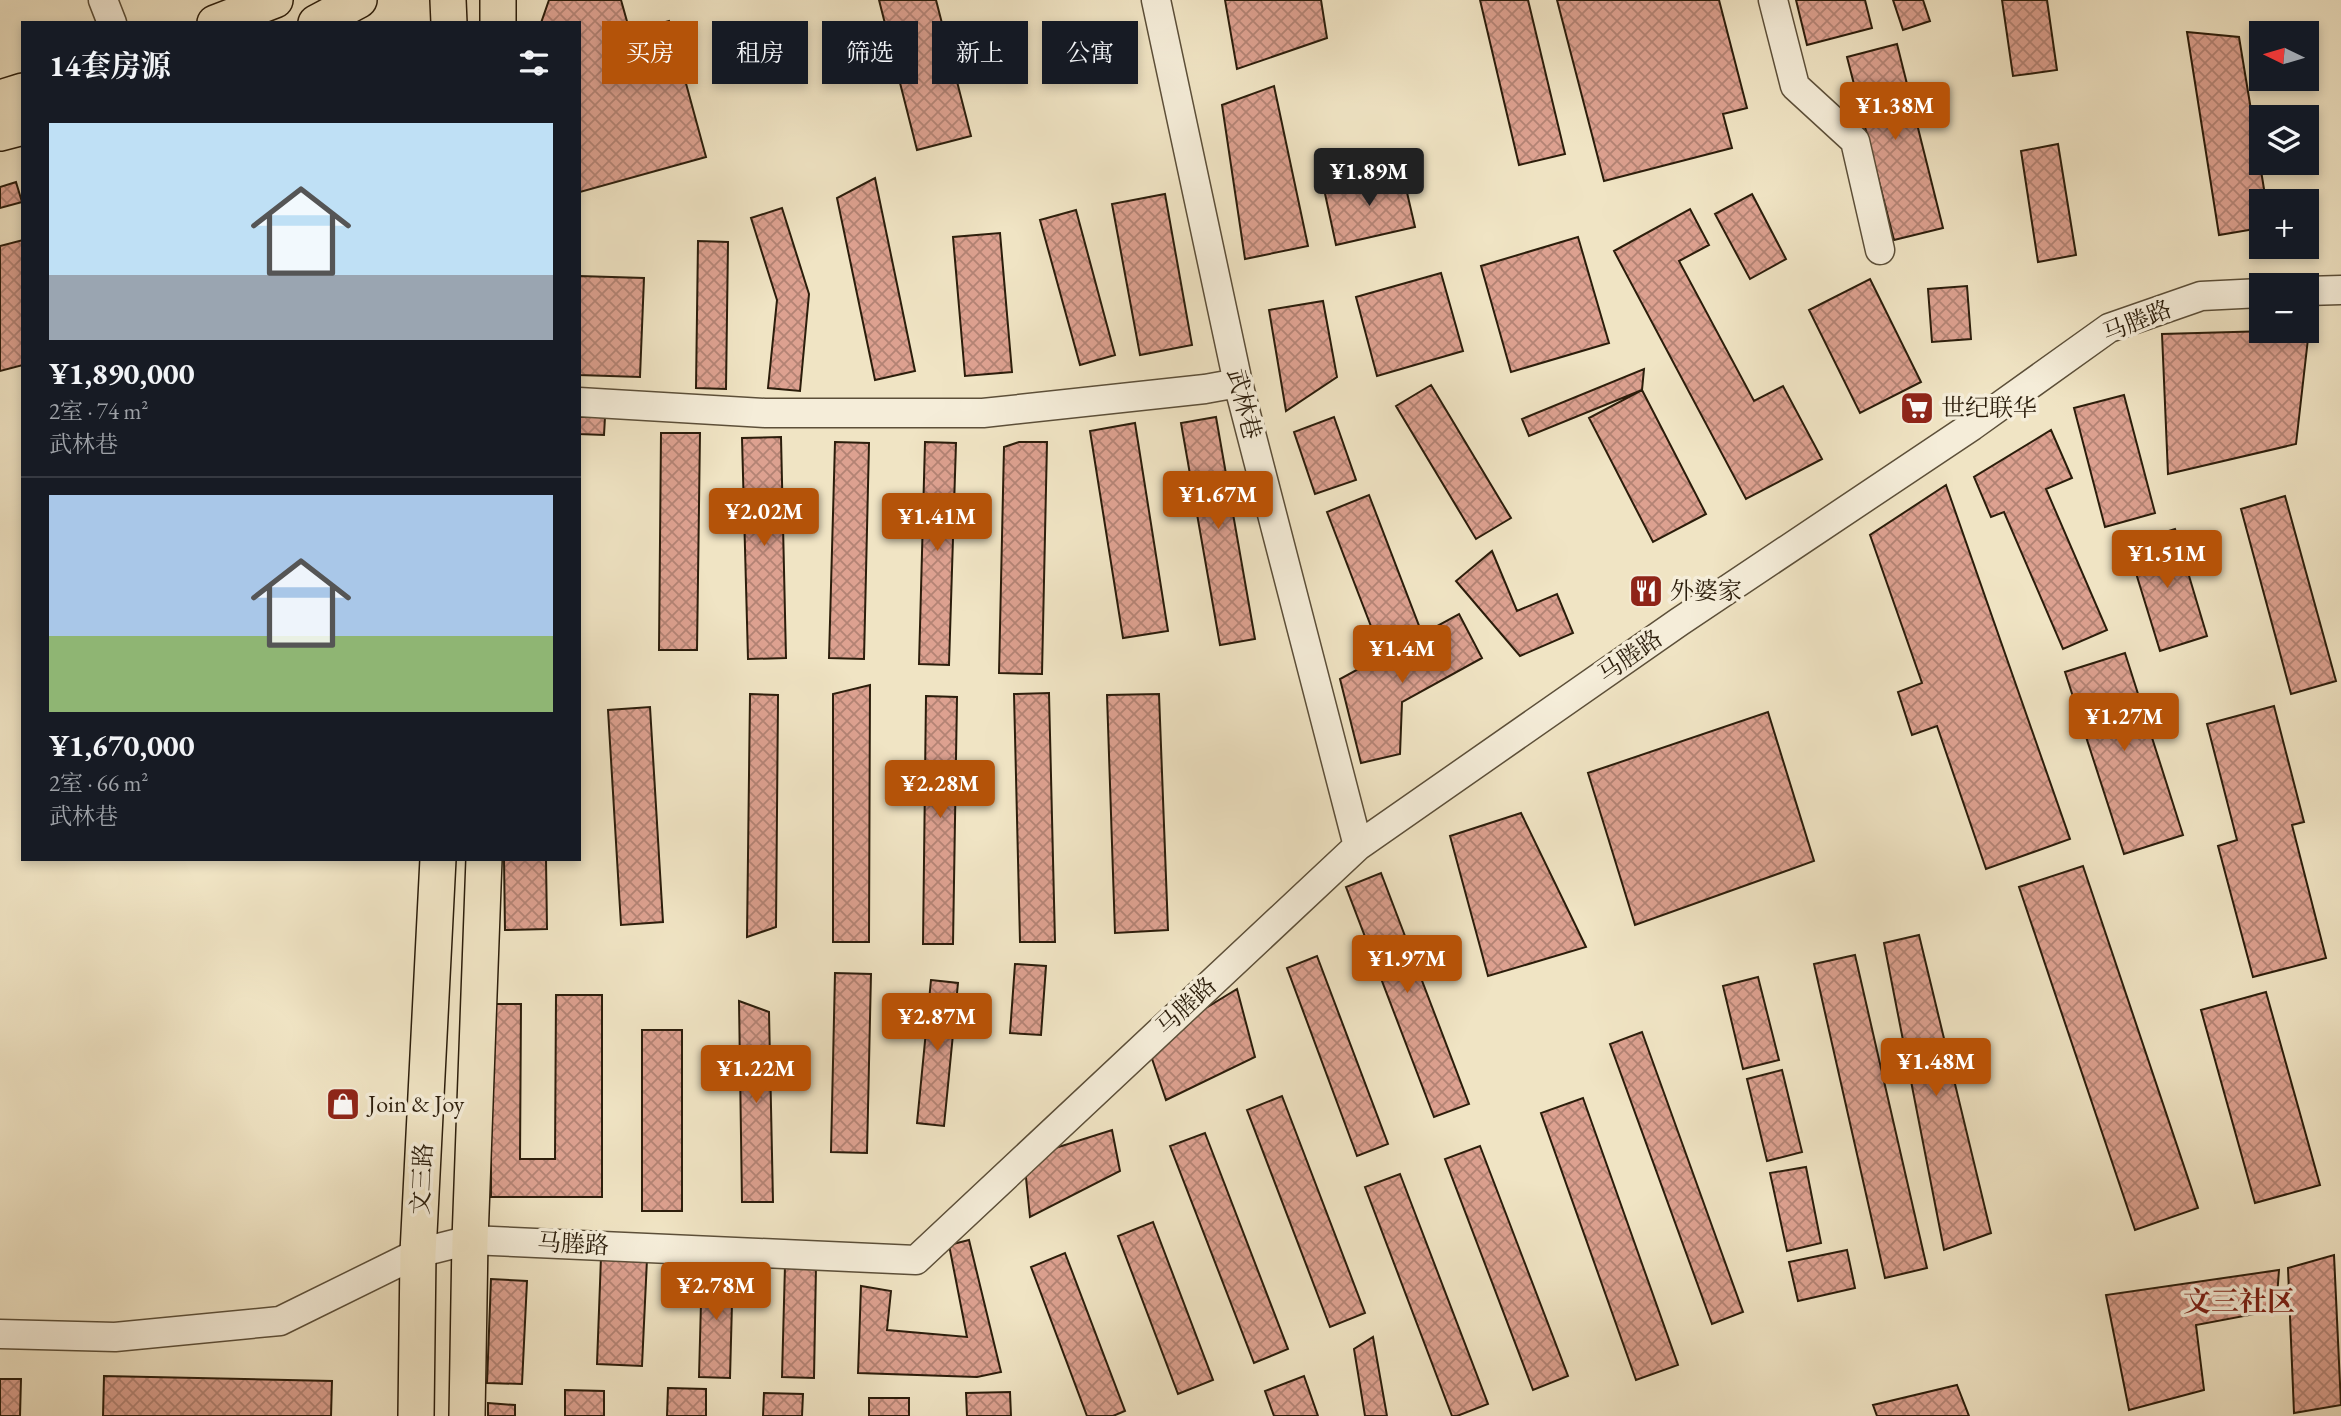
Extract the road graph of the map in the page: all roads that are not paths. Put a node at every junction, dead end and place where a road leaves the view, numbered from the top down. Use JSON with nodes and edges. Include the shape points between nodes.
{"nodes":[{"id":1,"x":103,"y":0,"type":"edge"},
{"id":2,"x":275,"y":0,"type":"edge"},
{"id":3,"x":359,"y":0,"type":"edge"},
{"id":4,"x":448,"y":0,"type":"edge"},
{"id":5,"x":498,"y":0,"type":"edge"},
{"id":6,"x":1156,"y":0,"type":"edge"},
{"id":7,"x":1773,"y":0,"type":"edge"},
{"id":8,"x":112,"y":21,"type":"edge"},
{"id":9,"x":220,"y":21,"type":"edge"},
{"id":10,"x":320,"y":21,"type":"edge"},
{"id":11,"x":449,"y":21,"type":"edge"},
{"id":12,"x":498,"y":21,"type":"edge"},
{"id":13,"x":21,"y":93,"type":"edge"},
{"id":14,"x":0,"y":98,"type":"edge"},
{"id":15,"x":21,"y":128,"type":"edge"},
{"id":16,"x":0,"y":133,"type":"edge"},
{"id":17,"x":1880,"y":250,"type":"dead end"},
{"id":18,"x":2341,"y":290,"type":"edge"},
{"id":19,"x":2319,"y":291,"type":"edge"},
{"id":20,"x":2249,"y":294,"type":"edge"},
{"id":21,"x":1238,"y":383,"type":"junction"},
{"id":22,"x":581,"y":402,"type":"edge"},
{"id":23,"x":1358,"y":846,"type":"junction"},
{"id":24,"x":438,"y":861,"type":"edge"},
{"id":25,"x":484,"y":861,"type":"edge"},
{"id":26,"x":470,"y":1240,"type":"junction"},
{"id":27,"x":418,"y":1253,"type":"junction"},
{"id":28,"x":0,"y":1334,"type":"edge"},
{"id":29,"x":416,"y":1416,"type":"edge"},
{"id":30,"x":467,"y":1416,"type":"edge"}],
"edges":[{"from":1,"to":8,"type":"street"},
{"from":2,"to":9,"type":"main road"},
{"from":3,"to":10,"type":"main road"},
{"from":4,"to":11,"type":"main road"},
{"from":5,"to":12,"type":"main road"},
{"from":6,"to":21,"type":"street","name":"武林巷"},
{"from":7,"to":17,"type":"street","via":[[1795,86],[1855,141]]},
{"from":13,"to":14,"type":"main road"},
{"from":15,"to":16,"type":"main road"},
{"from":18,"to":19,"type":"street"},
{"from":20,"to":23,"type":"street","name":"马塍路","via":[[2201,296],[2109,328]]},
{"from":21,"to":22,"type":"street","via":[[983,413],[765,413]]},
{"from":21,"to":23,"type":"street","name":"武林巷"},
{"from":23,"to":26,"type":"street","name":"马塍路","via":[[916,1260]]},
{"from":24,"to":27,"type":"main road","name":"文三路"},
{"from":25,"to":26,"type":"main road","name":"文三路"},
{"from":26,"to":27,"type":"street","name":"马塍路"},
{"from":26,"to":30,"type":"main road","name":"文三路"},
{"from":27,"to":28,"type":"street","name":"马塍路","via":[[280,1321],[115,1337]]},
{"from":27,"to":29,"type":"main road","name":"文三路"}]}
